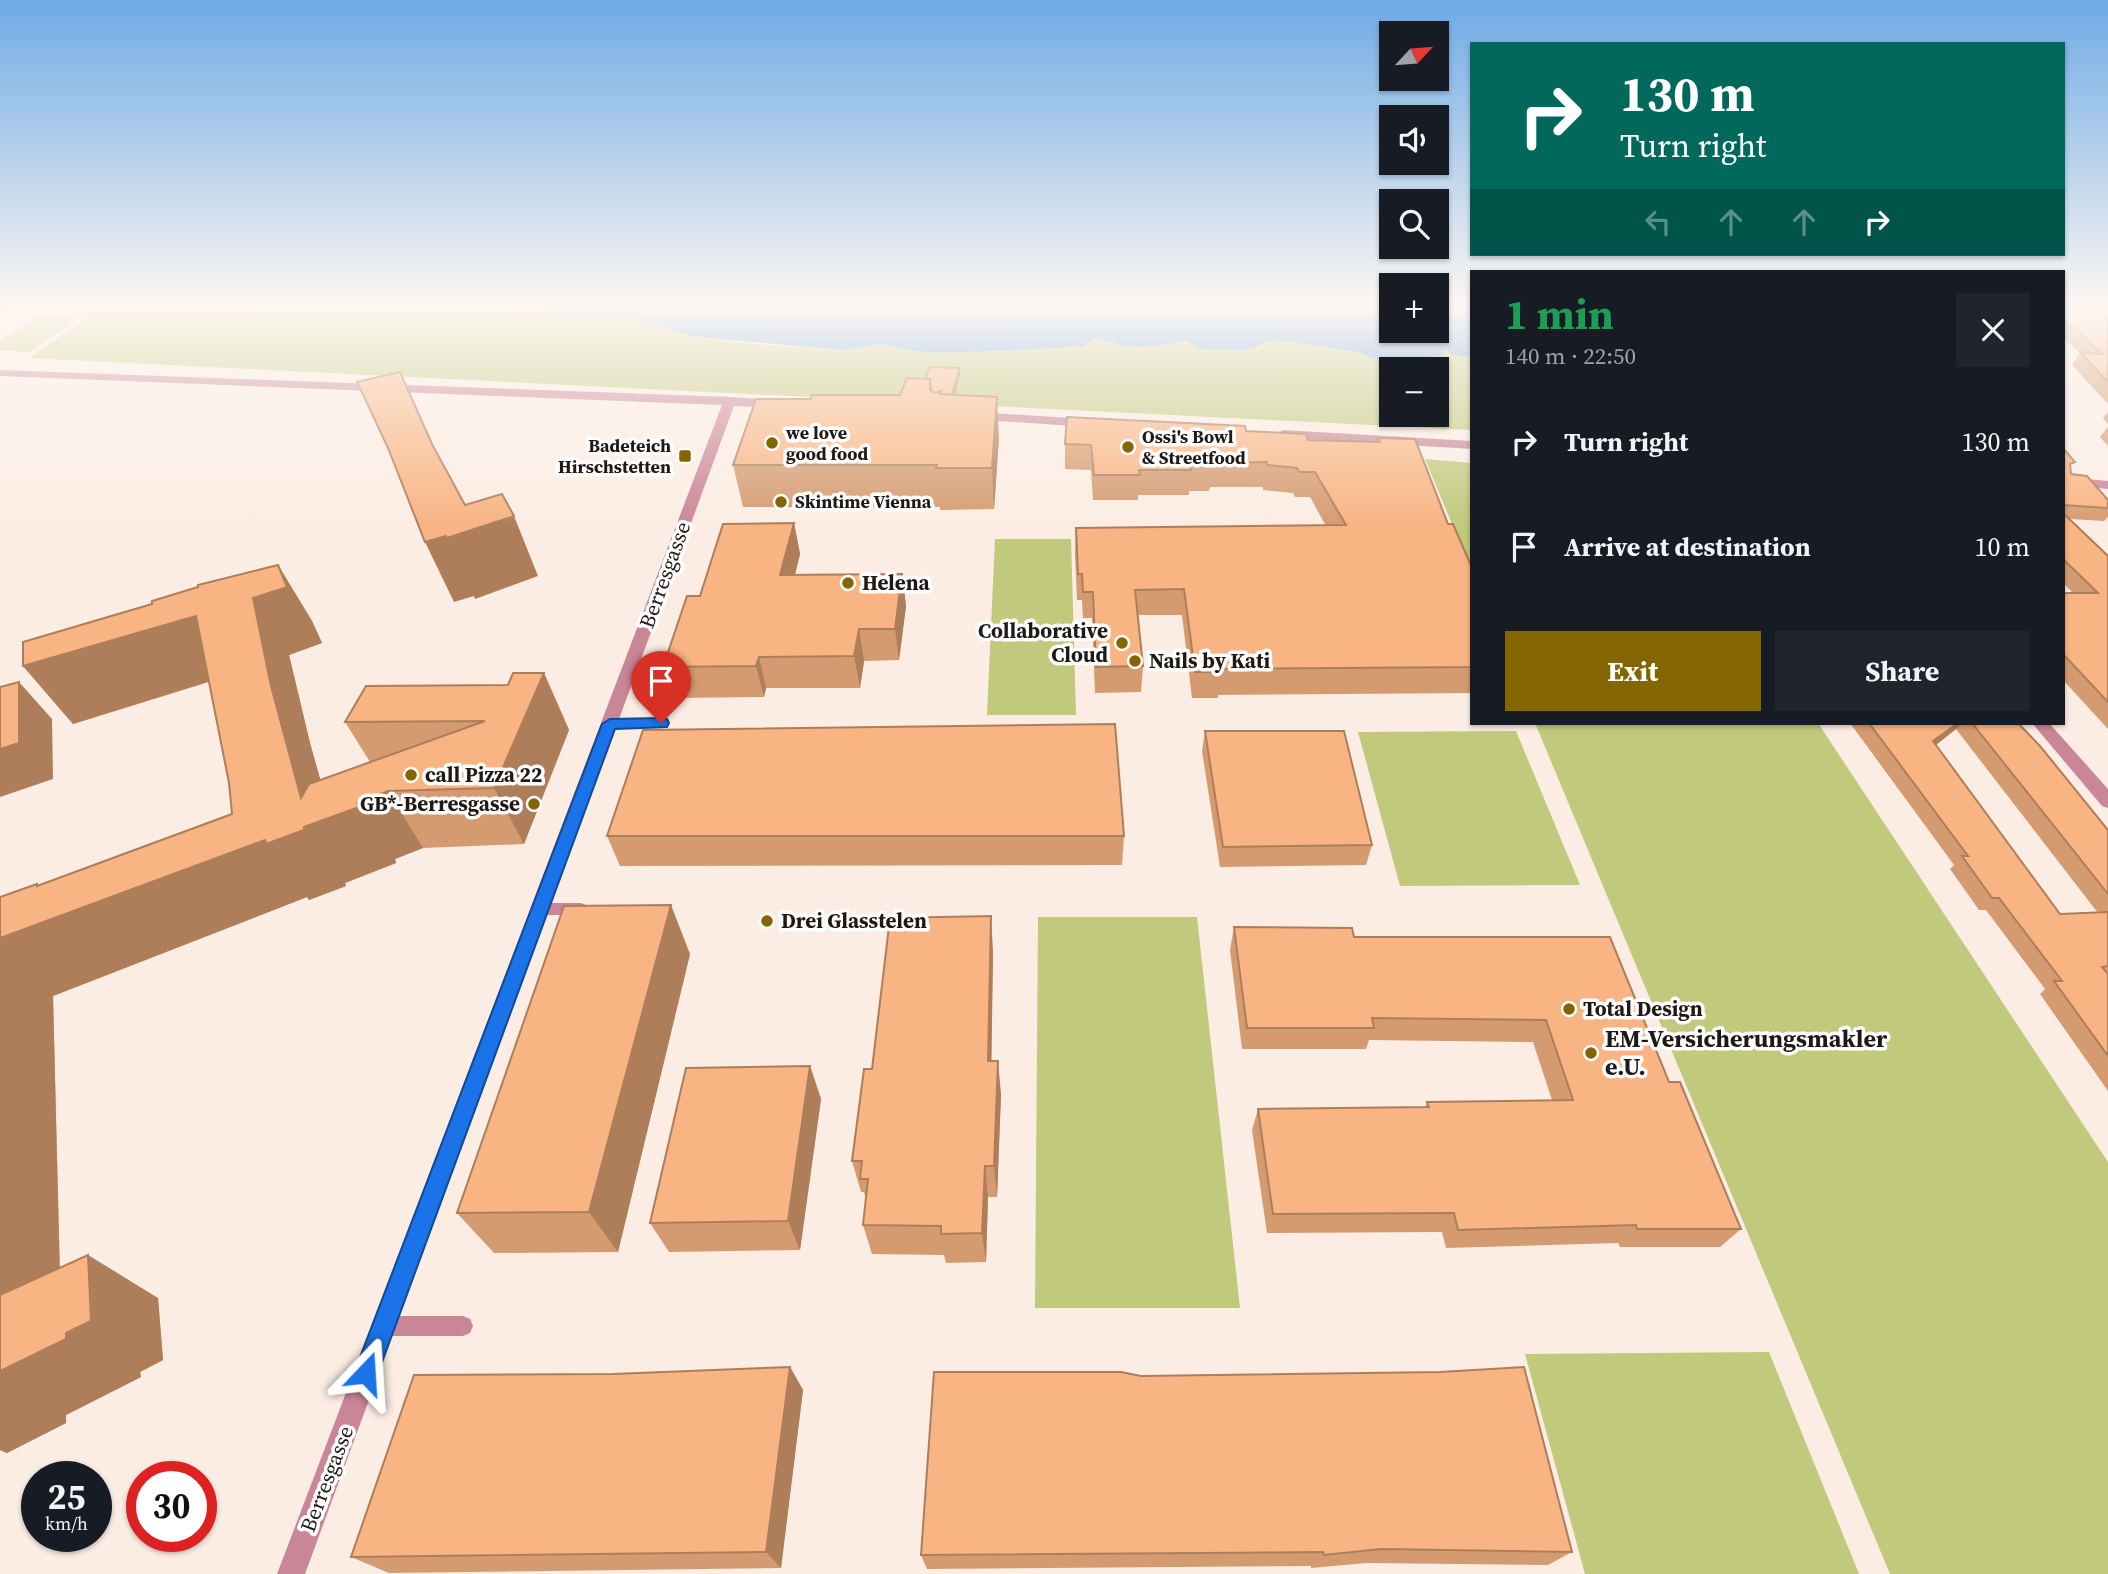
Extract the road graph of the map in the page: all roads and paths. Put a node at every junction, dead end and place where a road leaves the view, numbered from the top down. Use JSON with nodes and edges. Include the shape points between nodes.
{"nodes":[{"id":1,"x":194,"y":380,"type":"edge"},
{"id":2,"x":730,"y":401,"type":"junction"},
{"id":3,"x":796,"y":405,"type":"edge"},
{"id":4,"x":969,"y":415,"type":"edge"},
{"id":5,"x":1105,"y":424,"type":"edge"},
{"id":6,"x":1271,"y":434,"type":"edge"},
{"id":7,"x":1470,"y":446,"type":"edge"},
{"id":8,"x":2065,"y":481,"type":"edge"},
{"id":9,"x":2108,"y":485,"type":"edge"},
{"id":10,"x":661,"y":723,"type":"dead end"},
{"id":11,"x":610,"y":724,"type":"junction"},
{"id":12,"x":2042,"y":725,"type":"edge"},
{"id":13,"x":2108,"y":801,"type":"edge"},
{"id":14,"x":540,"y":909,"type":"junction"},
{"id":15,"x":600,"y":909,"type":"edge"},
{"id":16,"x":384,"y":1326,"type":"junction"},
{"id":17,"x":463,"y":1326,"type":"dead end"},
{"id":18,"x":291,"y":1574,"type":"edge"}],
"edges":[{"from":1,"to":2,"type":"street"},
{"from":2,"to":3,"type":"street"},
{"from":2,"to":11,"type":"street","name":"Berresgasse"},
{"from":4,"to":5,"type":"street"},
{"from":6,"to":7,"type":"street"},
{"from":8,"to":9,"type":"street"},
{"from":10,"to":11,"type":"lane"},
{"from":11,"to":14,"type":"street","name":"Berresgasse"},
{"from":12,"to":13,"type":"street"},
{"from":14,"to":15,"type":"lane"},
{"from":14,"to":16,"type":"street","name":"Berresgasse"},
{"from":16,"to":17,"type":"lane"},
{"from":16,"to":18,"type":"street","name":"Berresgasse"}]}
